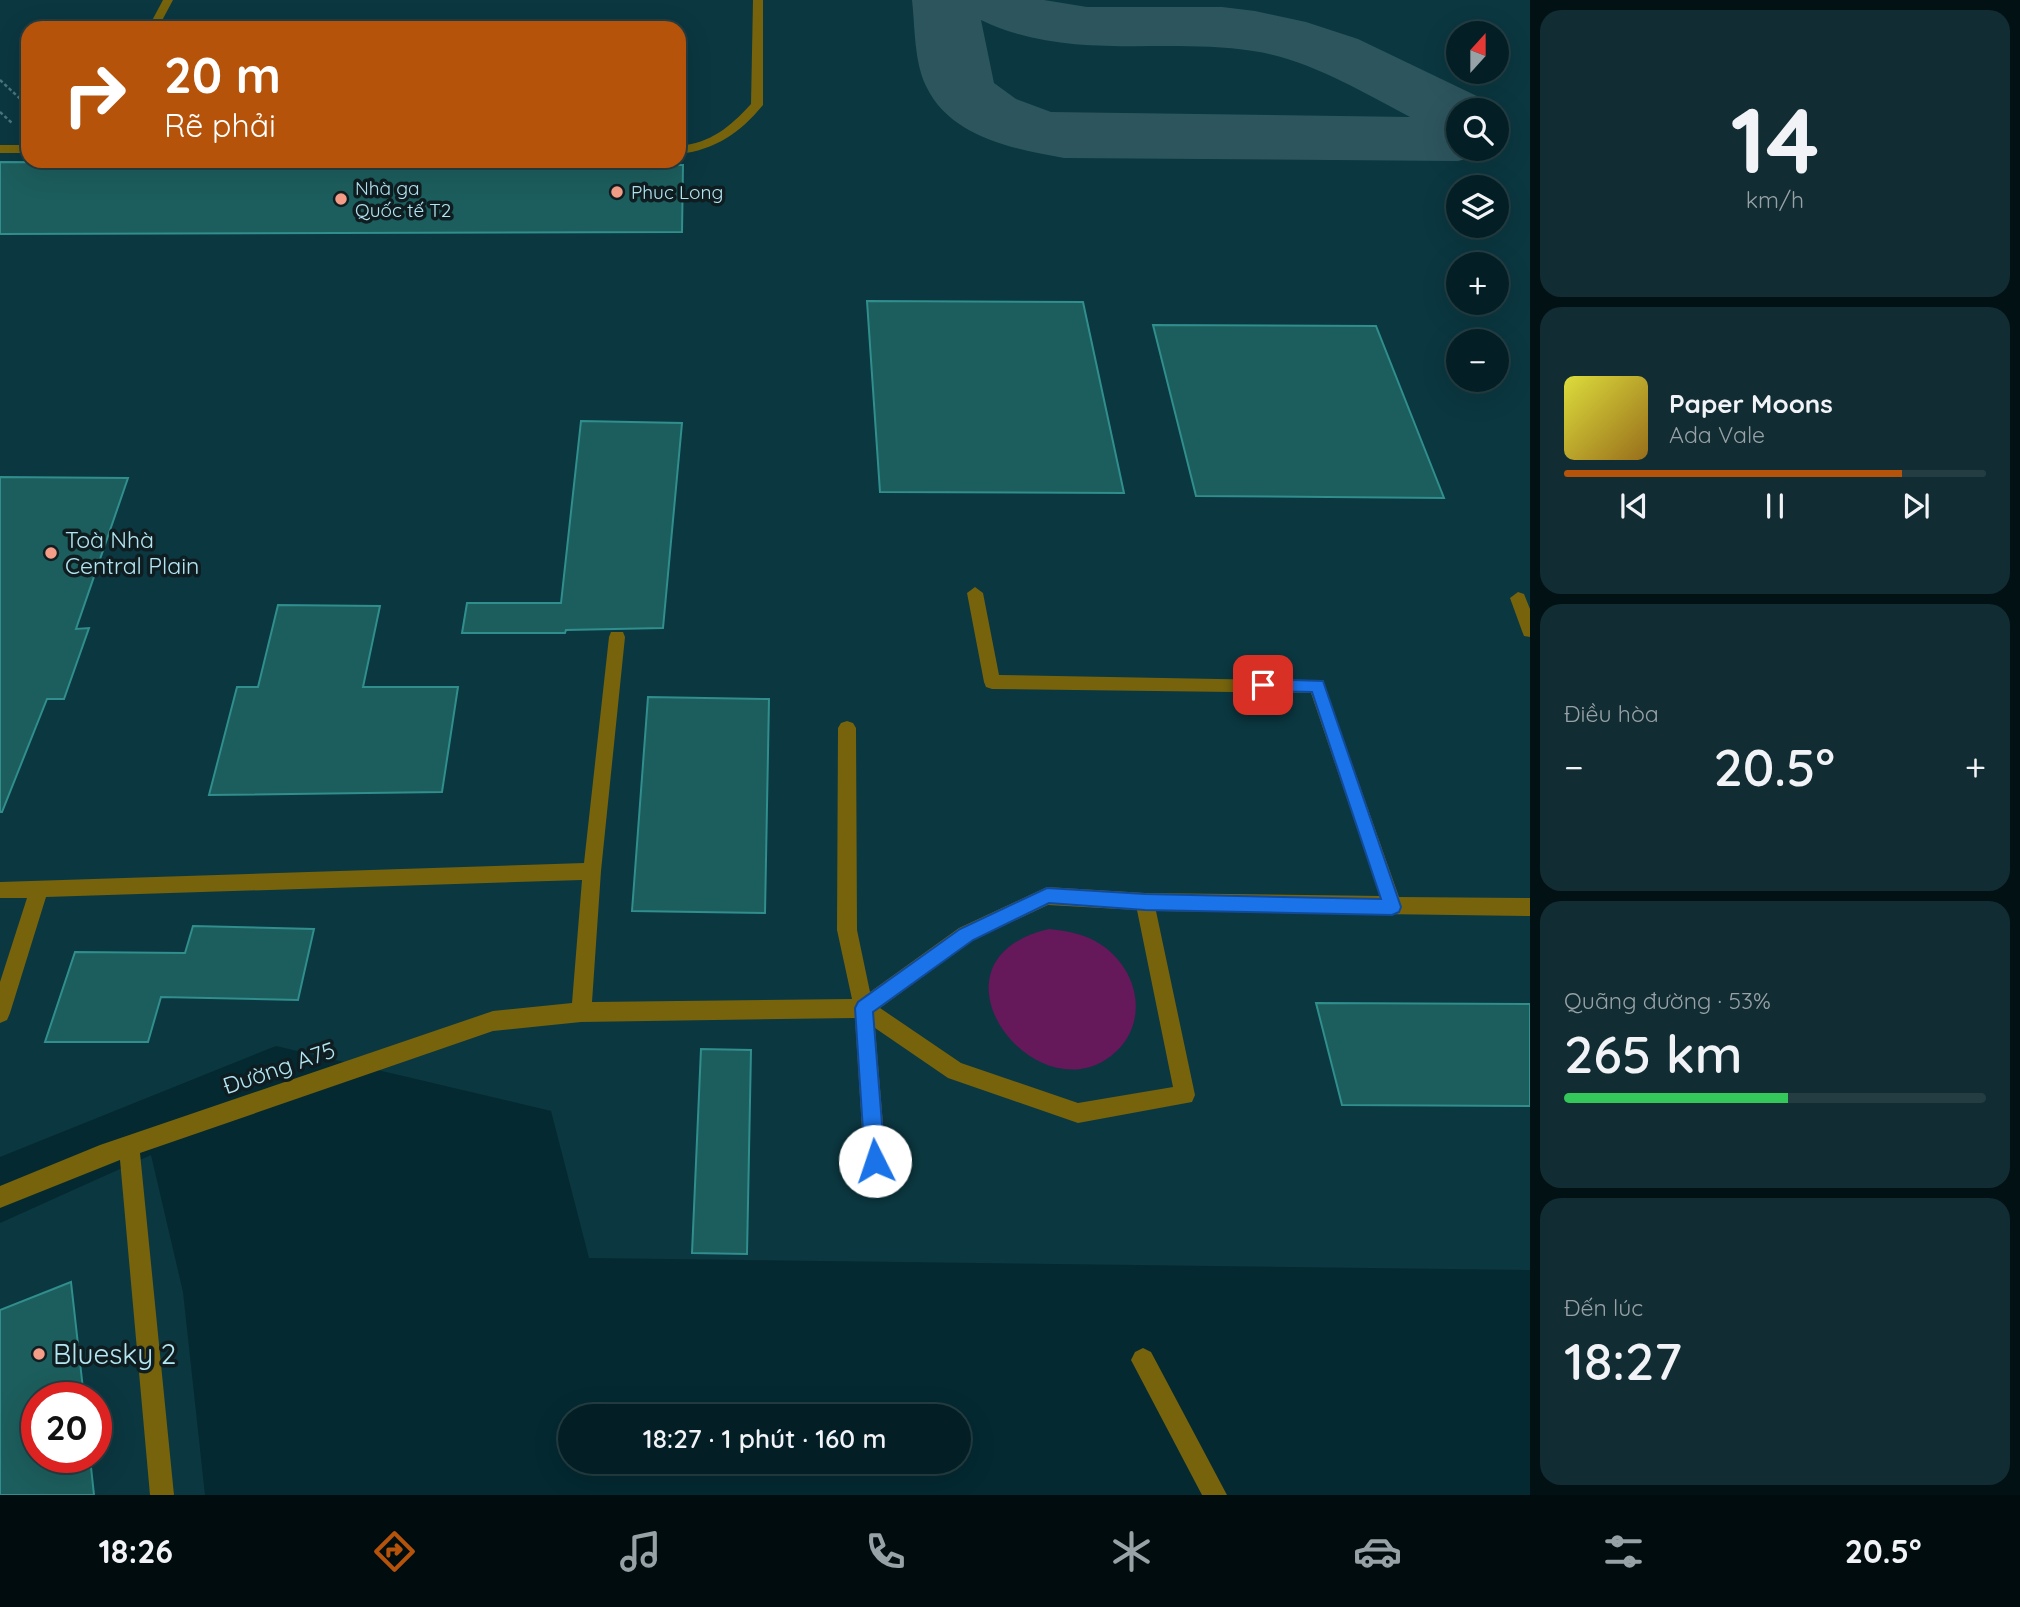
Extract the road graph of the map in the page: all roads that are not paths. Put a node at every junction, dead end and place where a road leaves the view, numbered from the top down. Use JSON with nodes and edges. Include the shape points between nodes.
{"nodes":[{"id":1,"x":167,"y":0,"type":"edge"},
{"id":2,"x":758,"y":0,"type":"edge"},
{"id":3,"x":156,"y":21,"type":"edge"},
{"id":4,"x":0,"y":149,"type":"edge"},
{"id":5,"x":21,"y":149,"type":"edge"},
{"id":6,"x":686,"y":149,"type":"edge"},
{"id":7,"x":975,"y":593,"type":"dead end"},
{"id":8,"x":1518,"y":598,"type":"dead end"},
{"id":9,"x":1530,"y":631,"type":"edge"},
{"id":10,"x":617,"y":637,"type":"dead end"},
{"id":11,"x":847,"y":728,"type":"dead end"},
{"id":12,"x":592,"y":871,"type":"junction"},
{"id":13,"x":39,"y":889,"type":"junction"},
{"id":14,"x":0,"y":890,"type":"edge"},
{"id":15,"x":1145,"y":902,"type":"junction"},
{"id":16,"x":1392,"y":907,"type":"junction"},
{"id":17,"x":1530,"y":907,"type":"edge"},
{"id":18,"x":864,"y":1008,"type":"junction"},
{"id":19,"x":581,"y":1012,"type":"junction"},
{"id":20,"x":0,"y":1013,"type":"edge"},
{"id":21,"x":129,"y":1146,"type":"junction"},
{"id":22,"x":875,"y":1161,"type":"dead end"},
{"id":23,"x":0,"y":1197,"type":"edge"},
{"id":24,"x":1143,"y":1360,"type":"dead end"},
{"id":25,"x":162,"y":1495,"type":"edge"},
{"id":26,"x":1215,"y":1495,"type":"edge"}],
"edges":[{"from":1,"to":3,"type":"street"},
{"from":2,"to":6,"type":"street","via":[[757,105],[732,133],[712,144]]},
{"from":4,"to":5,"type":"street"},
{"from":7,"to":16,"type":"street","via":[[992,682],[1317,686]]},
{"from":8,"to":9,"type":"street"},
{"from":10,"to":12,"type":"street"},
{"from":11,"to":18,"type":"street","via":[[847,930]]},
{"from":12,"to":13,"type":"street"},
{"from":12,"to":19,"type":"street"},
{"from":13,"to":14,"type":"street"},
{"from":13,"to":20,"type":"street"},
{"from":15,"to":16,"type":"street"},
{"from":15,"to":18,"type":"street","via":[[1047,895],[966,934]]},
{"from":15,"to":18,"type":"street","via":[[1185,1095],[1078,1114],[955,1071]]},
{"from":16,"to":17,"type":"street"},
{"from":18,"to":19,"type":"street","name":"Đường A75"},
{"from":18,"to":22,"type":"street"},
{"from":19,"to":21,"type":"street","name":"Đường A75","via":[[493,1021]]},
{"from":21,"to":23,"type":"street","name":"Đường A75"},
{"from":21,"to":25,"type":"street"},
{"from":24,"to":26,"type":"street"}]}
